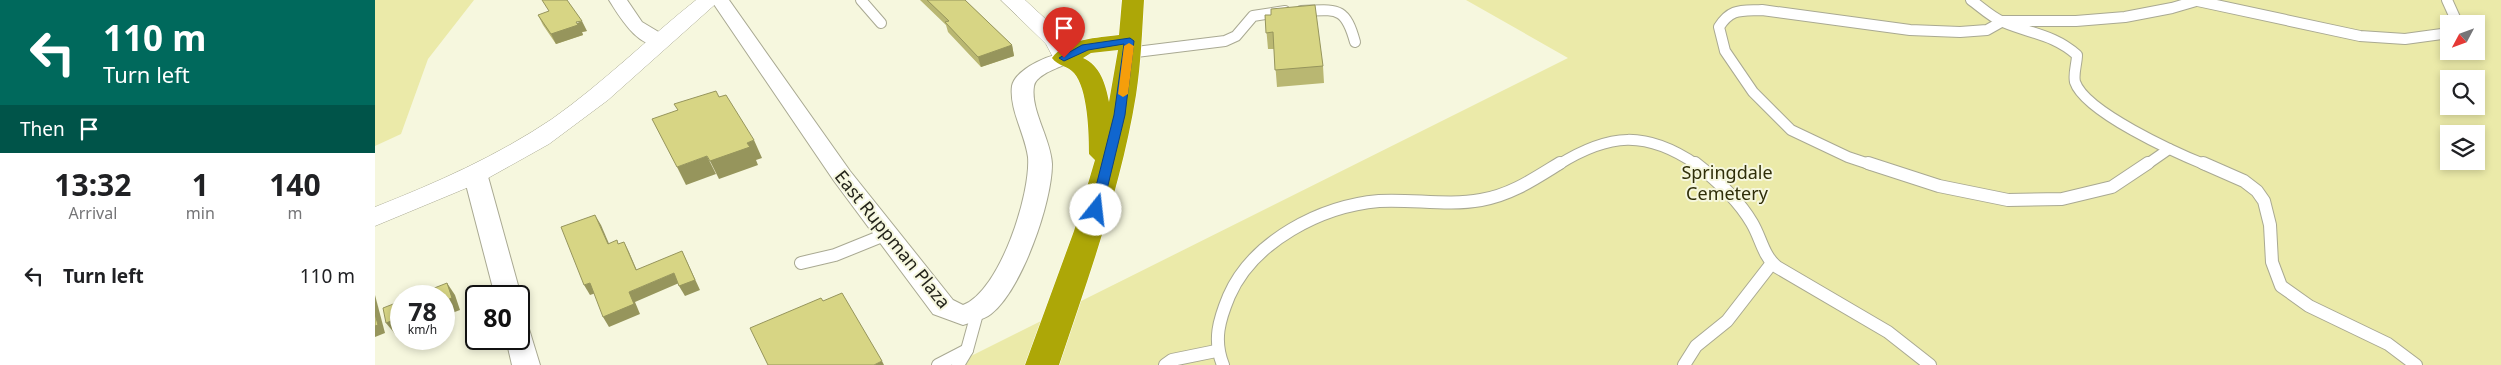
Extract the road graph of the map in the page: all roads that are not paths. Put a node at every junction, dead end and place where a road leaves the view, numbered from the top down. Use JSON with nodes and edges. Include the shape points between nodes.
{"nodes":[{"id":1,"x":618,"y":0,"type":"edge"},
{"id":2,"x":709,"y":0,"type":"edge"},
{"id":3,"x":720,"y":0,"type":"edge"},
{"id":4,"x":861,"y":0,"type":"edge"},
{"id":5,"x":1012,"y":0,"type":"edge"},
{"id":6,"x":1133,"y":0,"type":"edge"},
{"id":7,"x":1971,"y":0,"type":"edge"},
{"id":8,"x":2195,"y":0,"type":"edge"},
{"id":9,"x":2447,"y":0,"type":"edge"},
{"id":10,"x":2455,"y":15,"type":"edge"},
{"id":11,"x":2003,"y":22,"type":"junction"},
{"id":12,"x":881,"y":23,"type":"dead end"},
{"id":13,"x":2440,"y":35,"type":"edge"},
{"id":14,"x":661,"y":42,"type":"junction"},
{"id":15,"x":1355,"y":42,"type":"dead end"},
{"id":16,"x":1129,"y":47,"type":"junction"},
{"id":17,"x":1068,"y":49,"type":"junction"},
{"id":18,"x":2169,"y":149,"type":"junction"},
{"id":19,"x":475,"y":173,"type":"junction"},
{"id":20,"x":1096,"y":210,"type":"junction"},
{"id":21,"x":375,"y":217,"type":"edge"},
{"id":22,"x":887,"y":234,"type":"junction"},
{"id":23,"x":801,"y":263,"type":"dead end"},
{"id":24,"x":1772,"y":264,"type":"junction"},
{"id":25,"x":505,"y":285,"type":"edge"},
{"id":26,"x":978,"y":310,"type":"junction"},
{"id":27,"x":522,"y":350,"type":"edge"},
{"id":28,"x":967,"y":350,"type":"junction"},
{"id":29,"x":1216,"y":351,"type":"junction"},
{"id":30,"x":526,"y":365,"type":"edge"},
{"id":31,"x":938,"y":365,"type":"edge"},
{"id":32,"x":958,"y":365,"type":"edge"},
{"id":33,"x":1042,"y":365,"type":"edge"},
{"id":34,"x":1165,"y":365,"type":"edge"},
{"id":35,"x":1223,"y":365,"type":"edge"},
{"id":36,"x":1684,"y":365,"type":"edge"},
{"id":37,"x":1930,"y":365,"type":"edge"},
{"id":38,"x":2415,"y":365,"type":"edge"}],
"edges":[{"from":1,"to":14,"type":"street","via":[[635,26]]},
{"from":2,"to":14,"type":"street"},
{"from":3,"to":22,"type":"street","name":"East Ruppman Plaza","via":[[786,98]]},
{"from":4,"to":12,"type":"lane"},
{"from":5,"to":17,"type":"street"},
{"from":6,"to":16,"type":"highway"},
{"from":7,"to":11,"type":"lane"},
{"from":8,"to":11,"type":"lane","via":[[2172,9],[2107,21]]},
{"from":8,"to":13,"type":"lane","via":[[2324,30],[2369,37],[2408,40]]},
{"from":9,"to":10,"type":"lane"},
{"from":11,"to":18,"type":"lane","via":[[2051,36],[2065,44],[2077,55],[2075,82],[2082,95],[2101,110]]},
{"from":11,"to":18,"type":"lane","via":[[1978,31],[1919,31],[1829,15],[1743,8],[1727,14],[1719,27],[1725,51],[1753,92],[1791,130],[1848,157],[1939,186],[2008,200],[2062,199],[2112,187]]},
{"from":14,"to":19,"type":"street","via":[[561,125]]},
{"from":15,"to":16,"type":"lane","via":[[1349,20],[1334,11],[1277,11],[1253,16],[1236,36],[1225,41]]},
{"from":16,"to":17,"type":"highway"},
{"from":16,"to":20,"type":"highway","via":[[1119,115]]},
{"from":17,"to":20,"type":"highway","via":[[1082,67],[1096,98],[1102,148]]},
{"from":17,"to":26,"type":"street","name":"East Ruppman Plaza","via":[[1024,81],[1023,90],[1040,162],[1037,196],[1005,278],[991,301]]},
{"from":18,"to":38,"type":"lane","via":[[2234,177],[2257,191],[2266,206],[2270,262],[2280,286],[2311,309],[2373,338],[2408,357]]},
{"from":19,"to":21,"type":"street"},
{"from":19,"to":25,"type":"street"},
{"from":20,"to":33,"type":"highway"},
{"from":22,"to":23,"type":"lane","via":[[835,255]]},
{"from":22,"to":26,"type":"street","name":"East Ruppman Plaza","via":[[943,307],[958,314]]},
{"from":24,"to":29,"type":"lane","via":[[1741,205],[1721,184],[1671,150],[1640,139],[1615,140],[1575,152],[1525,185],[1494,198],[1463,202],[1364,203],[1332,212],[1302,227],[1251,261],[1235,283],[1221,313]]},
{"from":24,"to":36,"type":"lane","via":[[1727,320],[1696,346]]},
{"from":24,"to":37,"type":"lane","via":[[1885,330]]},
{"from":26,"to":28,"type":"lane"},
{"from":27,"to":30,"type":"street"},
{"from":28,"to":31,"type":"lane"},
{"from":28,"to":32,"type":"lane"},
{"from":29,"to":34,"type":"lane","via":[[1172,360]]},
{"from":29,"to":35,"type":"lane"}]}
